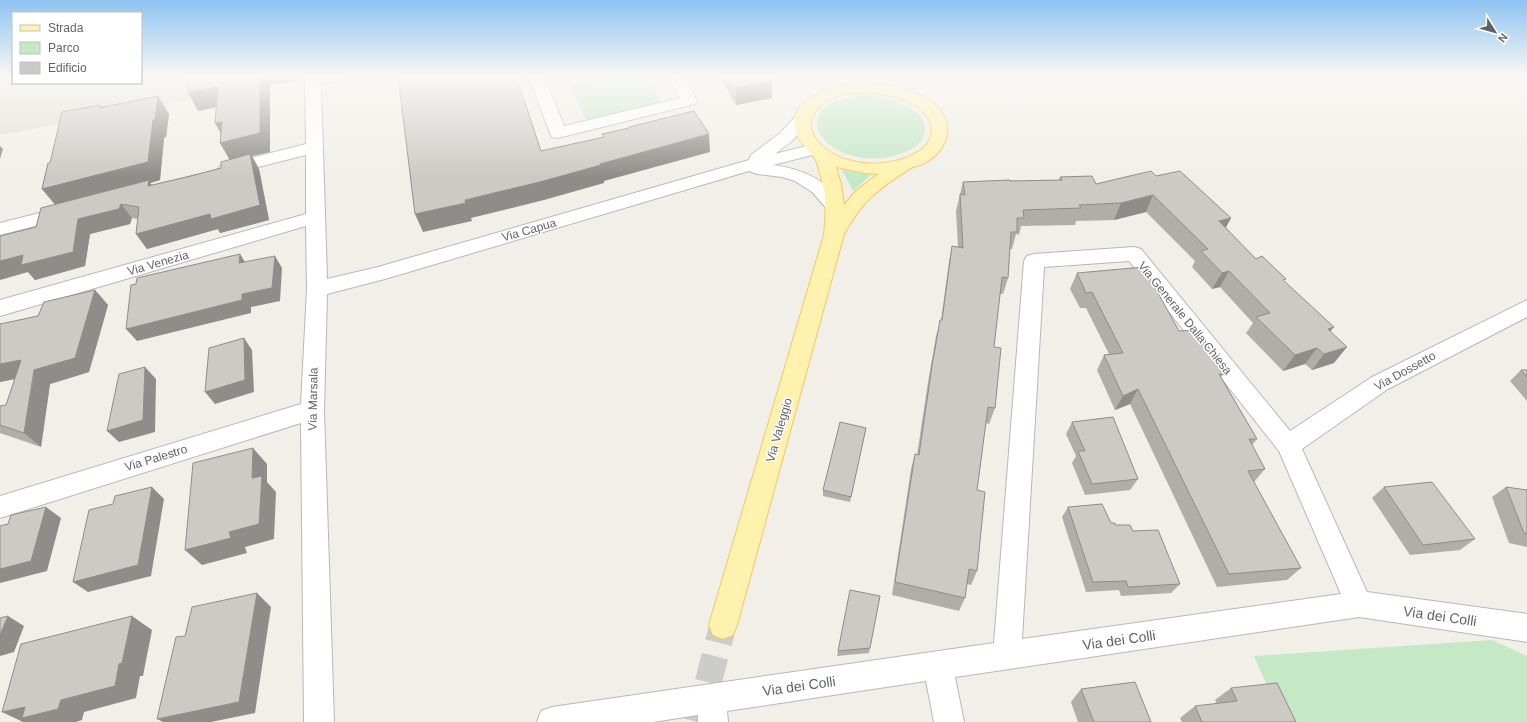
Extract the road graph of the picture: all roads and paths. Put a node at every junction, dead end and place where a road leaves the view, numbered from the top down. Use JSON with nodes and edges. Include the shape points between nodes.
{"nodes":[{"id":1,"x":314,"y":110,"type":"edge"},
{"id":2,"x":549,"y":110,"type":"edge"},
{"id":3,"x":653,"y":110,"type":"edge"},
{"id":4,"x":807,"y":110,"type":"edge"},
{"id":5,"x":929,"y":110,"type":"edge"},
{"id":6,"x":802,"y":120,"type":"junction"},
{"id":7,"x":315,"y":148,"type":"junction"},
{"id":8,"x":817,"y":151,"type":"junction"},
{"id":9,"x":911,"y":163,"type":"junction"},
{"id":10,"x":740,"y":168,"type":"junction"},
{"id":11,"x":210,"y":174,"type":"edge"},
{"id":12,"x":835,"y":206,"type":"junction"},
{"id":13,"x":81,"y":208,"type":"edge"},
{"id":14,"x":317,"y":218,"type":"junction"},
{"id":15,"x":0,"y":229,"type":"edge"},
{"id":16,"x":834,"y":234,"type":"junction"},
{"id":17,"x":317,"y":290,"type":"junction"},
{"id":18,"x":0,"y":308,"type":"edge"},
{"id":19,"x":1527,"y":308,"type":"edge"},
{"id":20,"x":312,"y":410,"type":"junction"},
{"id":21,"x":1288,"y":445,"type":"junction"},
{"id":22,"x":0,"y":507,"type":"edge"},
{"id":23,"x":1359,"y":604,"type":"junction"},
{"id":24,"x":724,"y":625,"type":"tunnel mouth"},
{"id":25,"x":1527,"y":628,"type":"edge"},
{"id":26,"x":1007,"y":656,"type":"junction"},
{"id":27,"x":938,"y":666,"type":"junction"},
{"id":28,"x":712,"y":710,"type":"edge"},
{"id":29,"x":319,"y":722,"type":"edge"},
{"id":30,"x":552,"y":722,"type":"edge"},
{"id":31,"x":948,"y":722,"type":"edge"}],
"edges":[{"from":1,"to":7,"type":"street","name":"Via Marsala"},
{"from":2,"to":3,"type":"street","via":[[558,133]]},
{"from":4,"to":6,"type":"main road"},
{"from":5,"to":9,"type":"main road","via":[[935,116],[940,130],[938,143],[927,154]]},
{"from":6,"to":8,"type":"main road","via":[[806,140]]},
{"from":6,"to":10,"type":"street","name":"Via Capua","via":[[764,155]]},
{"from":7,"to":11,"type":"street"},
{"from":7,"to":14,"type":"street","name":"Via Marsala"},
{"from":8,"to":9,"type":"main road","via":[[836,161],[861,167],[893,167]]},
{"from":8,"to":10,"type":"street","name":"Via Capua"},
{"from":8,"to":12,"type":"main road","name":"Via Valeggio","via":[[831,175]]},
{"from":9,"to":16,"type":"main road","name":"Via Valeggio","via":[[870,186],[854,202]]},
{"from":10,"to":12,"type":"street","name":"Via Capua","via":[[780,170],[796,174],[809,180],[826,194]]},
{"from":10,"to":17,"type":"street","name":"Via Capua"},
{"from":12,"to":16,"type":"main road","name":"Via Valeggio"},
{"from":13,"to":15,"type":"street"},
{"from":14,"to":17,"type":"street","name":"Via Marsala"},
{"from":14,"to":18,"type":"street","name":"Via Venezia"},
{"from":16,"to":24,"type":"main road","name":"Via Valeggio"},
{"from":17,"to":20,"type":"street","name":"Via Marsala"},
{"from":19,"to":21,"type":"street","name":"Via Dossetto","via":[[1380,383]]},
{"from":20,"to":22,"type":"street","name":"Via Palestro"},
{"from":20,"to":29,"type":"street","name":"Via Marsala"},
{"from":21,"to":23,"type":"street","name":"Via Generale Dalla Chiesa"},
{"from":21,"to":26,"type":"street","name":"Via Generale Dalla Chiesa","via":[[1134,254],[1034,261]]},
{"from":23,"to":25,"type":"street","name":"Via dei Colli"},
{"from":23,"to":26,"type":"street","name":"Via dei Colli"},
{"from":26,"to":27,"type":"street","name":"Via dei Colli"},
{"from":27,"to":28,"type":"street","name":"Via dei Colli"},
{"from":27,"to":31,"type":"street"},
{"from":28,"to":30,"type":"street","name":"Via dei Colli"}]}
